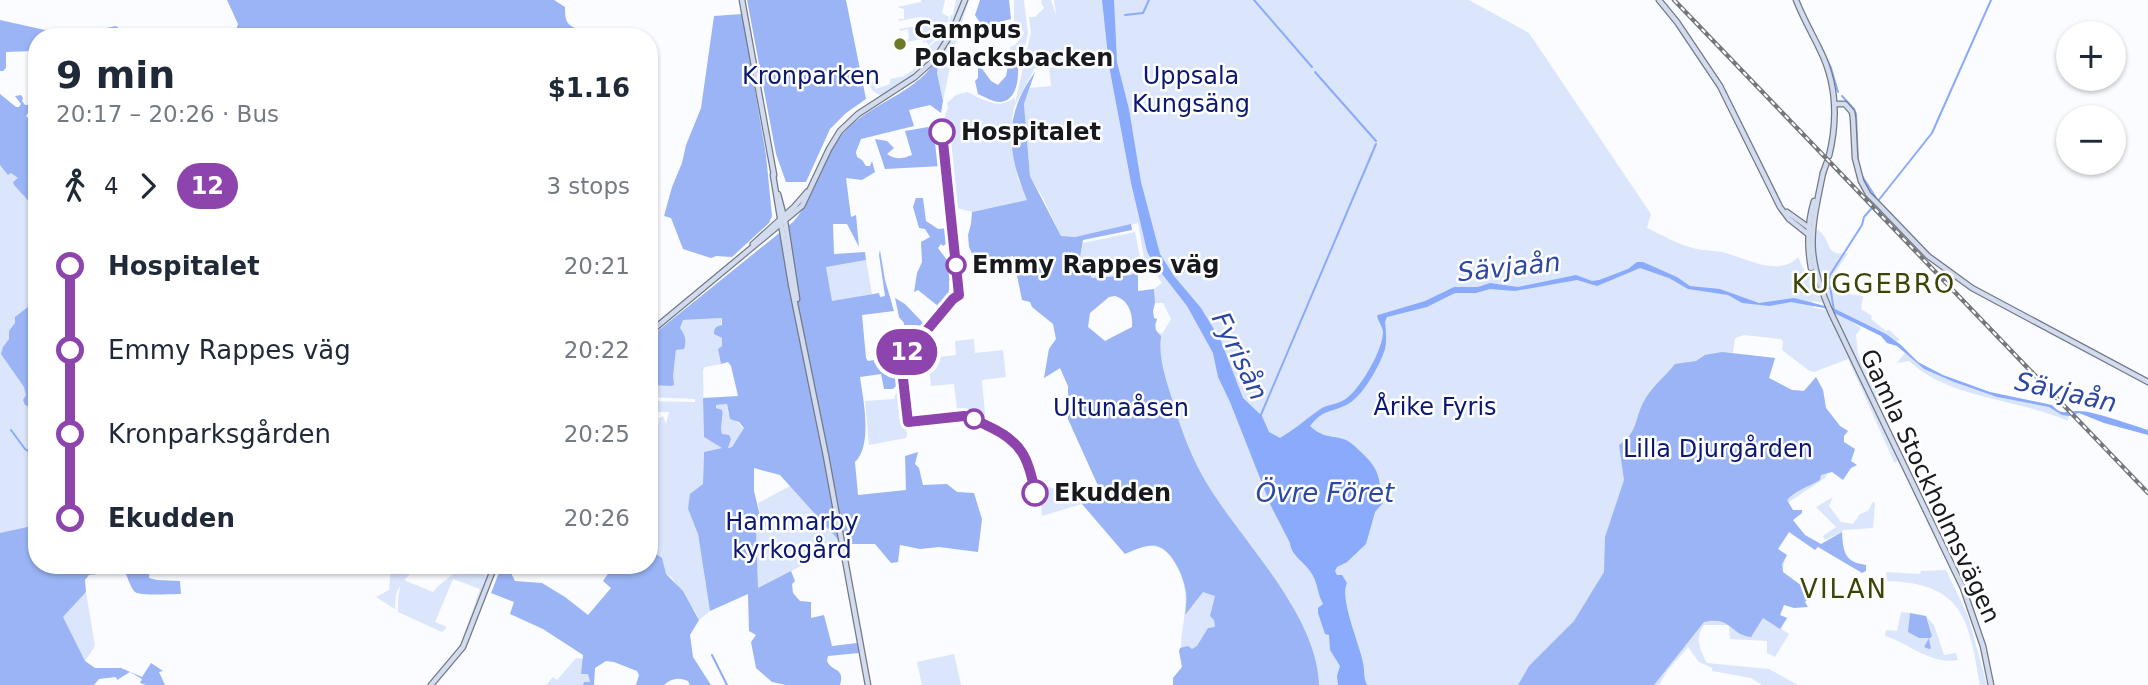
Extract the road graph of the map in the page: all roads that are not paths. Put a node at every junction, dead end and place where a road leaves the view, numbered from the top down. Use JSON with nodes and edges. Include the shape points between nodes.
{"nodes":[{"id":1,"x":741,"y":0,"type":"edge"},
{"id":2,"x":965,"y":0,"type":"edge"},
{"id":3,"x":1659,"y":0,"type":"edge"},
{"id":4,"x":1796,"y":0,"type":"edge"},
{"id":5,"x":1835,"y":104,"type":"junction"},
{"id":6,"x":1823,"y":173,"type":"junction"},
{"id":7,"x":810,"y":189,"type":"junction"},
{"id":8,"x":777,"y":198,"type":"junction"},
{"id":9,"x":794,"y":207,"type":"junction"},
{"id":10,"x":1812,"y":207,"type":"junction"},
{"id":11,"x":793,"y":215,"type":"junction"},
{"id":12,"x":782,"y":221,"type":"junction"},
{"id":13,"x":1798,"y":223,"type":"junction"},
{"id":14,"x":769,"y":228,"type":"junction"},
{"id":15,"x":1810,"y":228,"type":"junction"},
{"id":16,"x":787,"y":232,"type":"junction"},
{"id":17,"x":1808,"y":234,"type":"junction"},
{"id":18,"x":765,"y":238,"type":"junction"},
{"id":19,"x":783,"y":239,"type":"junction"},
{"id":20,"x":728,"y":268,"type":"junction"},
{"id":21,"x":1827,"y":304,"type":"junction"},
{"id":22,"x":798,"y":313,"type":"junction"},
{"id":23,"x":658,"y":326,"type":"edge"},
{"id":24,"x":2148,"y":382,"type":"edge"},
{"id":25,"x":491,"y":574,"type":"edge"},
{"id":26,"x":431,"y":685,"type":"edge"},
{"id":27,"x":868,"y":685,"type":"edge"},
{"id":28,"x":1991,"y":685,"type":"edge"}],
"edges":[{"from":1,"to":8,"type":"main road"},
{"from":2,"to":7,"type":"main road","via":[[935,59],[846,124]]},
{"from":3,"to":13,"type":"main road","via":[[1720,86],[1774,196]]},
{"from":4,"to":5,"type":"main road","name":"Gamla Stockholmsvägen","via":[[1833,82]]},
{"from":5,"to":6,"type":"main road","name":"Gamla Stockholmsvägen"},
{"from":5,"to":24,"type":"main road","via":[[1845,104],[1852,111],[1857,170],[1868,194],[1928,256],[1972,288]]},
{"from":6,"to":10,"type":"main road","name":"Gamla Stockholmsvägen"},
{"from":6,"to":15,"type":"main road","name":"Gamla Stockholmsvägen"},
{"from":7,"to":9,"type":"main road"},
{"from":7,"to":11,"type":"main road"},
{"from":8,"to":9,"type":"main road","via":[[785,209]]},
{"from":8,"to":12,"type":"main road"},
{"from":8,"to":14,"type":"main road","via":[[776,217]]},
{"from":9,"to":12,"type":"main road"},
{"from":10,"to":13,"type":"main road"},
{"from":10,"to":15,"type":"main road","name":"Gamla Stockholmsvägen"},
{"from":11,"to":12,"type":"main road"},
{"from":11,"to":16,"type":"main road"},
{"from":12,"to":14,"type":"main road"},
{"from":12,"to":16,"type":"main road"},
{"from":12,"to":18,"type":"main road"},
{"from":12,"to":19,"type":"main road"},
{"from":13,"to":15,"type":"main road"},
{"from":13,"to":17,"type":"main road"},
{"from":14,"to":20,"type":"main road"},
{"from":15,"to":17,"type":"main road","name":"Gamla Stockholmsvägen"},
{"from":15,"to":21,"type":"main road","name":"Gamla Stockholmsvägen","via":[[1815,269]]},
{"from":16,"to":22,"type":"main road"},
{"from":17,"to":21,"type":"main road","name":"Gamla Stockholmsvägen","via":[[1812,271]]},
{"from":18,"to":19,"type":"main road","via":[[778,232]]},
{"from":18,"to":20,"type":"main road"},
{"from":19,"to":22,"type":"main road"},
{"from":20,"to":23,"type":"main road"},
{"from":21,"to":28,"type":"main road","name":"Gamla Stockholmsvägen","via":[[1963,588]]},
{"from":22,"to":27,"type":"main road"},
{"from":25,"to":26,"type":"main road","via":[[463,647]]}]}
